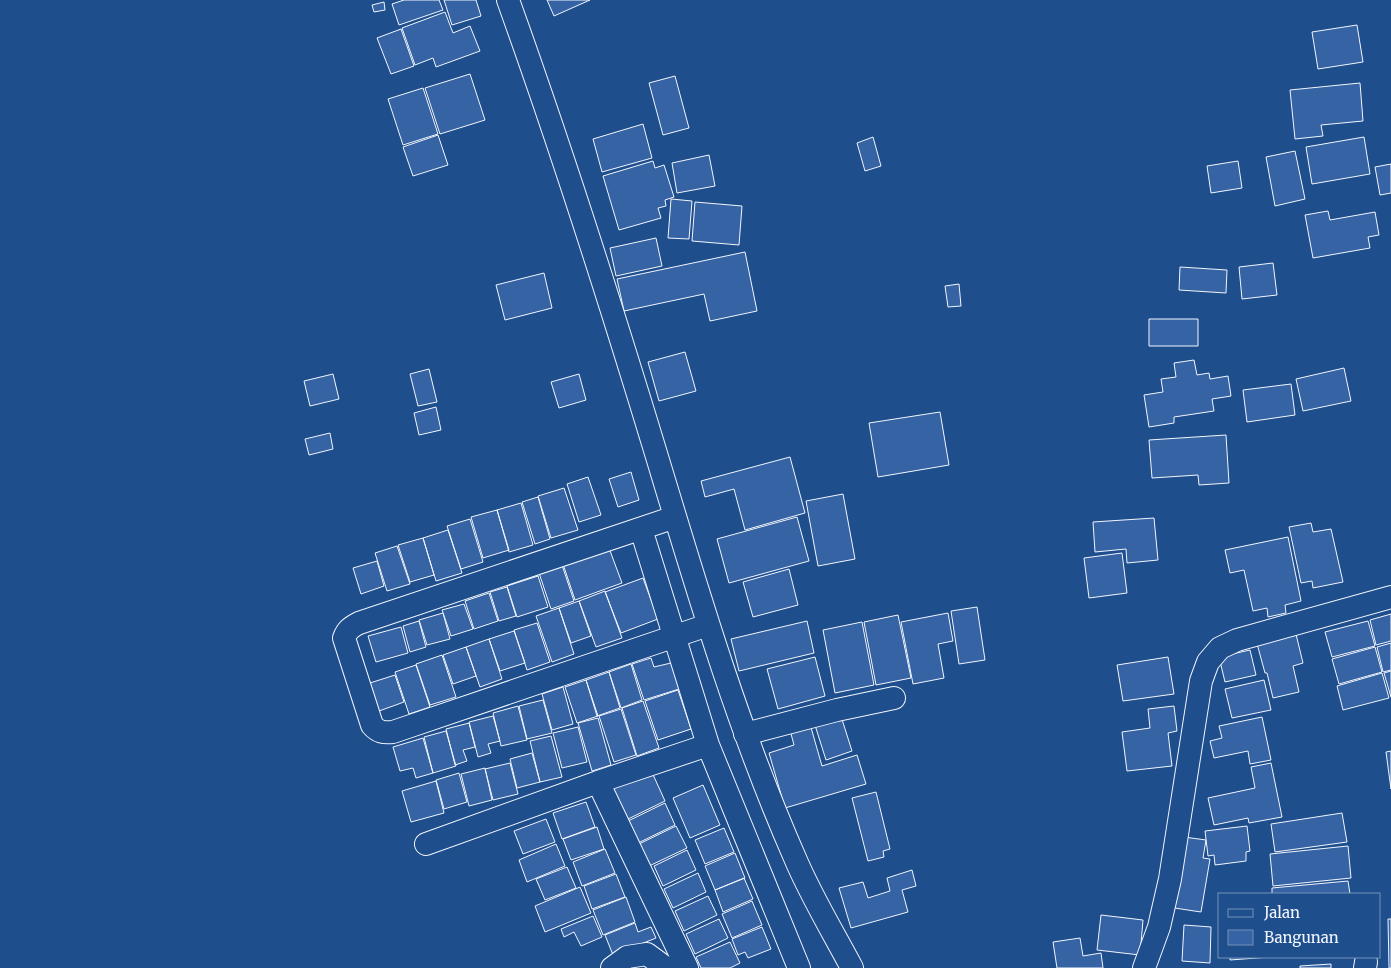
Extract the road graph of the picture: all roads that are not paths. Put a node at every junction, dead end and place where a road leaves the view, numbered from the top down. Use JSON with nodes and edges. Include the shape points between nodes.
{"nodes":[{"id":1,"x":508,"y":0,"type":"edge"},
{"id":2,"x":674,"y":517,"type":"junction"},
{"id":3,"x":641,"y":529,"type":"junction"},
{"id":4,"x":1391,"y":596,"type":"edge"},
{"id":5,"x":708,"y":624,"type":"junction"},
{"id":6,"x":674,"y":636,"type":"junction"},
{"id":7,"x":894,"y":698,"type":"dead end"},
{"id":8,"x":745,"y":734,"type":"junction"},
{"id":9,"x":708,"y":745,"type":"junction"},
{"id":10,"x":598,"y":782,"type":"junction"},
{"id":11,"x":426,"y":844,"type":"dead end"},
{"id":12,"x":612,"y":968,"type":"edge"},
{"id":13,"x":666,"y":968,"type":"edge"},
{"id":14,"x":687,"y":968,"type":"edge"},
{"id":15,"x":799,"y":968,"type":"edge"},
{"id":16,"x":852,"y":968,"type":"edge"},
{"id":17,"x":1144,"y":968,"type":"edge"}],
"edges":[{"from":1,"to":2,"type":"street","via":[[636,387]]},
{"from":2,"to":3,"type":"street"},
{"from":2,"to":5,"type":"street"},
{"from":3,"to":6,"type":"street"},
{"from":3,"to":6,"type":"street","via":[[359,624],[350,628],[344,638],[372,725],[384,733]]},
{"from":4,"to":17,"type":"street","via":[[1237,640],[1220,648],[1208,662],[1201,681],[1170,879],[1159,928]]},
{"from":5,"to":6,"type":"street"},
{"from":5,"to":8,"type":"street"},
{"from":6,"to":9,"type":"street"},
{"from":7,"to":8,"type":"street"},
{"from":8,"to":16,"type":"street","via":[[796,860]]},
{"from":9,"to":10,"type":"street"},
{"from":9,"to":15,"type":"street"},
{"from":10,"to":11,"type":"street"},
{"from":10,"to":14,"type":"street"},
{"from":12,"to":13,"type":"street","via":[[627,957],[647,954]]}]}
